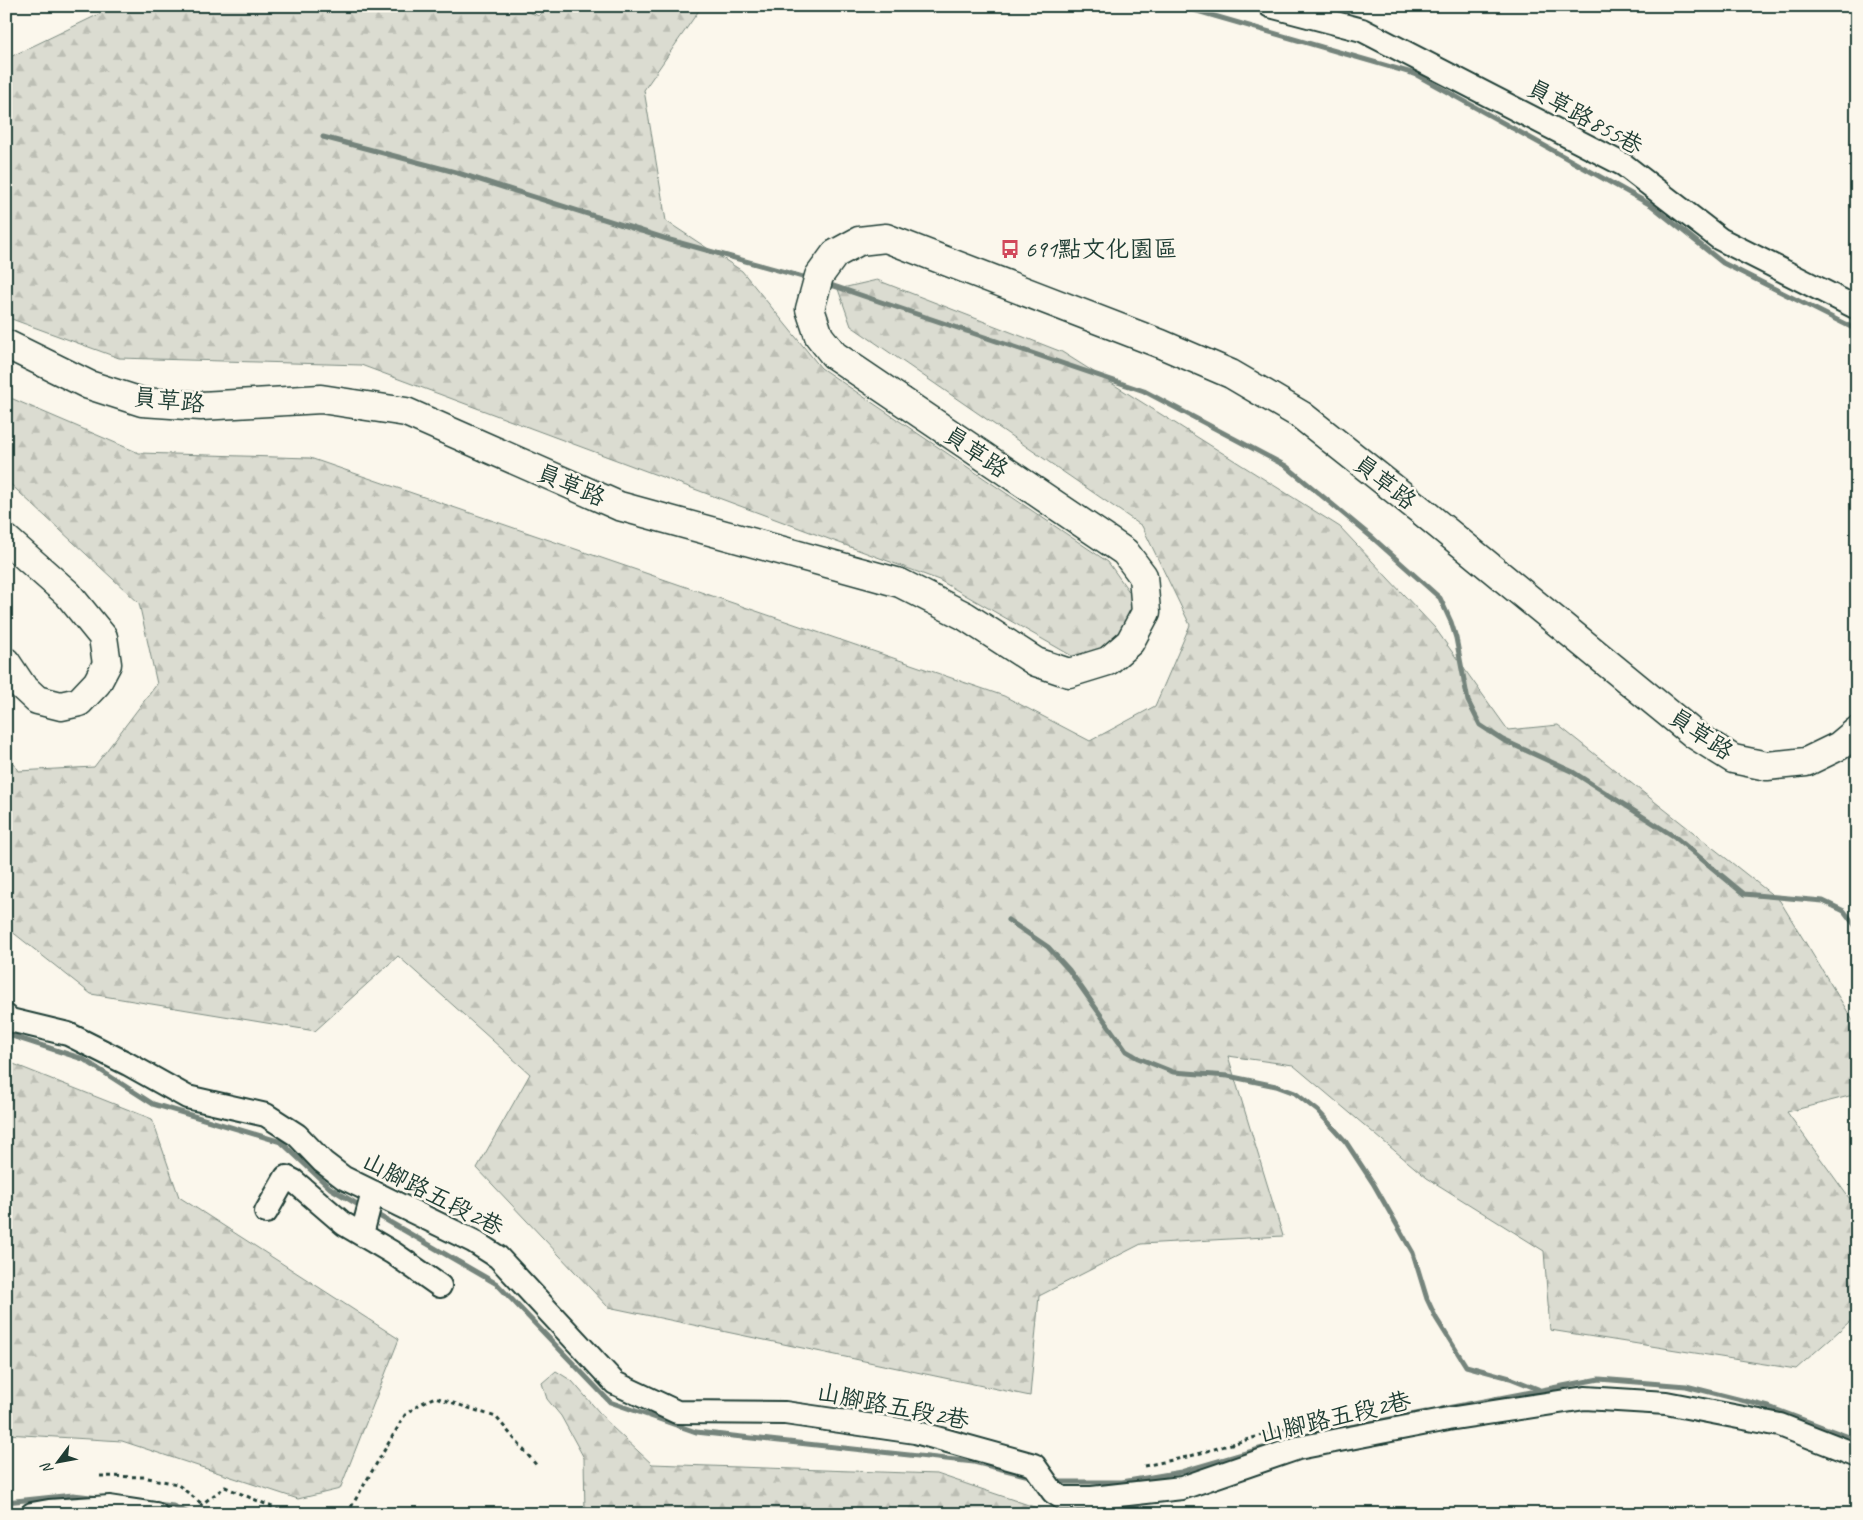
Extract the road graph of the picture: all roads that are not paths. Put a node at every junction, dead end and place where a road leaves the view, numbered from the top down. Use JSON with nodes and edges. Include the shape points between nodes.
{"nodes":[{"id":1,"x":1270,"y":6,"type":"edge"},
{"id":2,"x":1857,"y":308,"type":"edge"},
{"id":3,"x":6,"y":344,"type":"edge"},
{"id":4,"x":6,"y":539,"type":"edge"},
{"id":5,"x":6,"y":662,"type":"edge"},
{"id":6,"x":1857,"y":731,"type":"edge"},
{"id":7,"x":6,"y":1016,"type":"edge"},
{"id":8,"x":373,"y":1192,"type":"junction"},
{"id":9,"x":266,"y":1212,"type":"dead end"},
{"id":10,"x":362,"y":1234,"type":"junction"},
{"id":11,"x":440,"y":1286,"type":"dead end"},
{"id":12,"x":1857,"y":1455,"type":"edge"},
{"id":13,"x":42,"y":1513,"type":"edge"},
{"id":14,"x":156,"y":1514,"type":"edge"}],
"edges":[{"from":1,"to":2,"type":"street","name":"員草路855巷","via":[[1362,30],[1580,142],[1624,165],[1720,239]]},
{"from":3,"to":6,"type":"main road","name":"員草路","via":[[89,385],[142,402],[201,406],[321,398],[406,412],[619,506],[900,583],[965,616],[1036,662],[1069,673],[1108,661],[1130,642],[1146,612],[1143,576],[1125,552],[834,355],[819,336],[810,309],[820,276],[835,254],[859,241],[886,238],[1161,344],[1231,374],[1301,415],[1695,735],[1733,759],[1767,766],[1806,762],[1839,746]]},
{"from":4,"to":5,"type":"main road","via":[[68,594],[103,637],[107,664],[97,684],[79,702],[61,706],[37,700],[22,686]]},
{"from":7,"to":8,"type":"street","name":"山腳路五段2巷","via":[[10,1020],[68,1034],[187,1097],[266,1116],[297,1135],[344,1178]]},
{"from":8,"to":10,"type":"street"},
{"from":8,"to":12,"type":"street","name":"山腳路五段2巷","via":[[473,1241],[498,1257],[615,1382],[677,1412],[785,1413],[915,1432],[1034,1465],[1052,1492],[1062,1498],[1182,1488],[1298,1448],[1448,1419],[1585,1398],[1666,1403],[1780,1425]]},
{"from":9,"to":10,"type":"street","via":[[286,1177],[344,1224]]},
{"from":10,"to":11,"type":"street"},
{"from":13,"to":14,"type":"street","via":[[110,1507]]}]}
